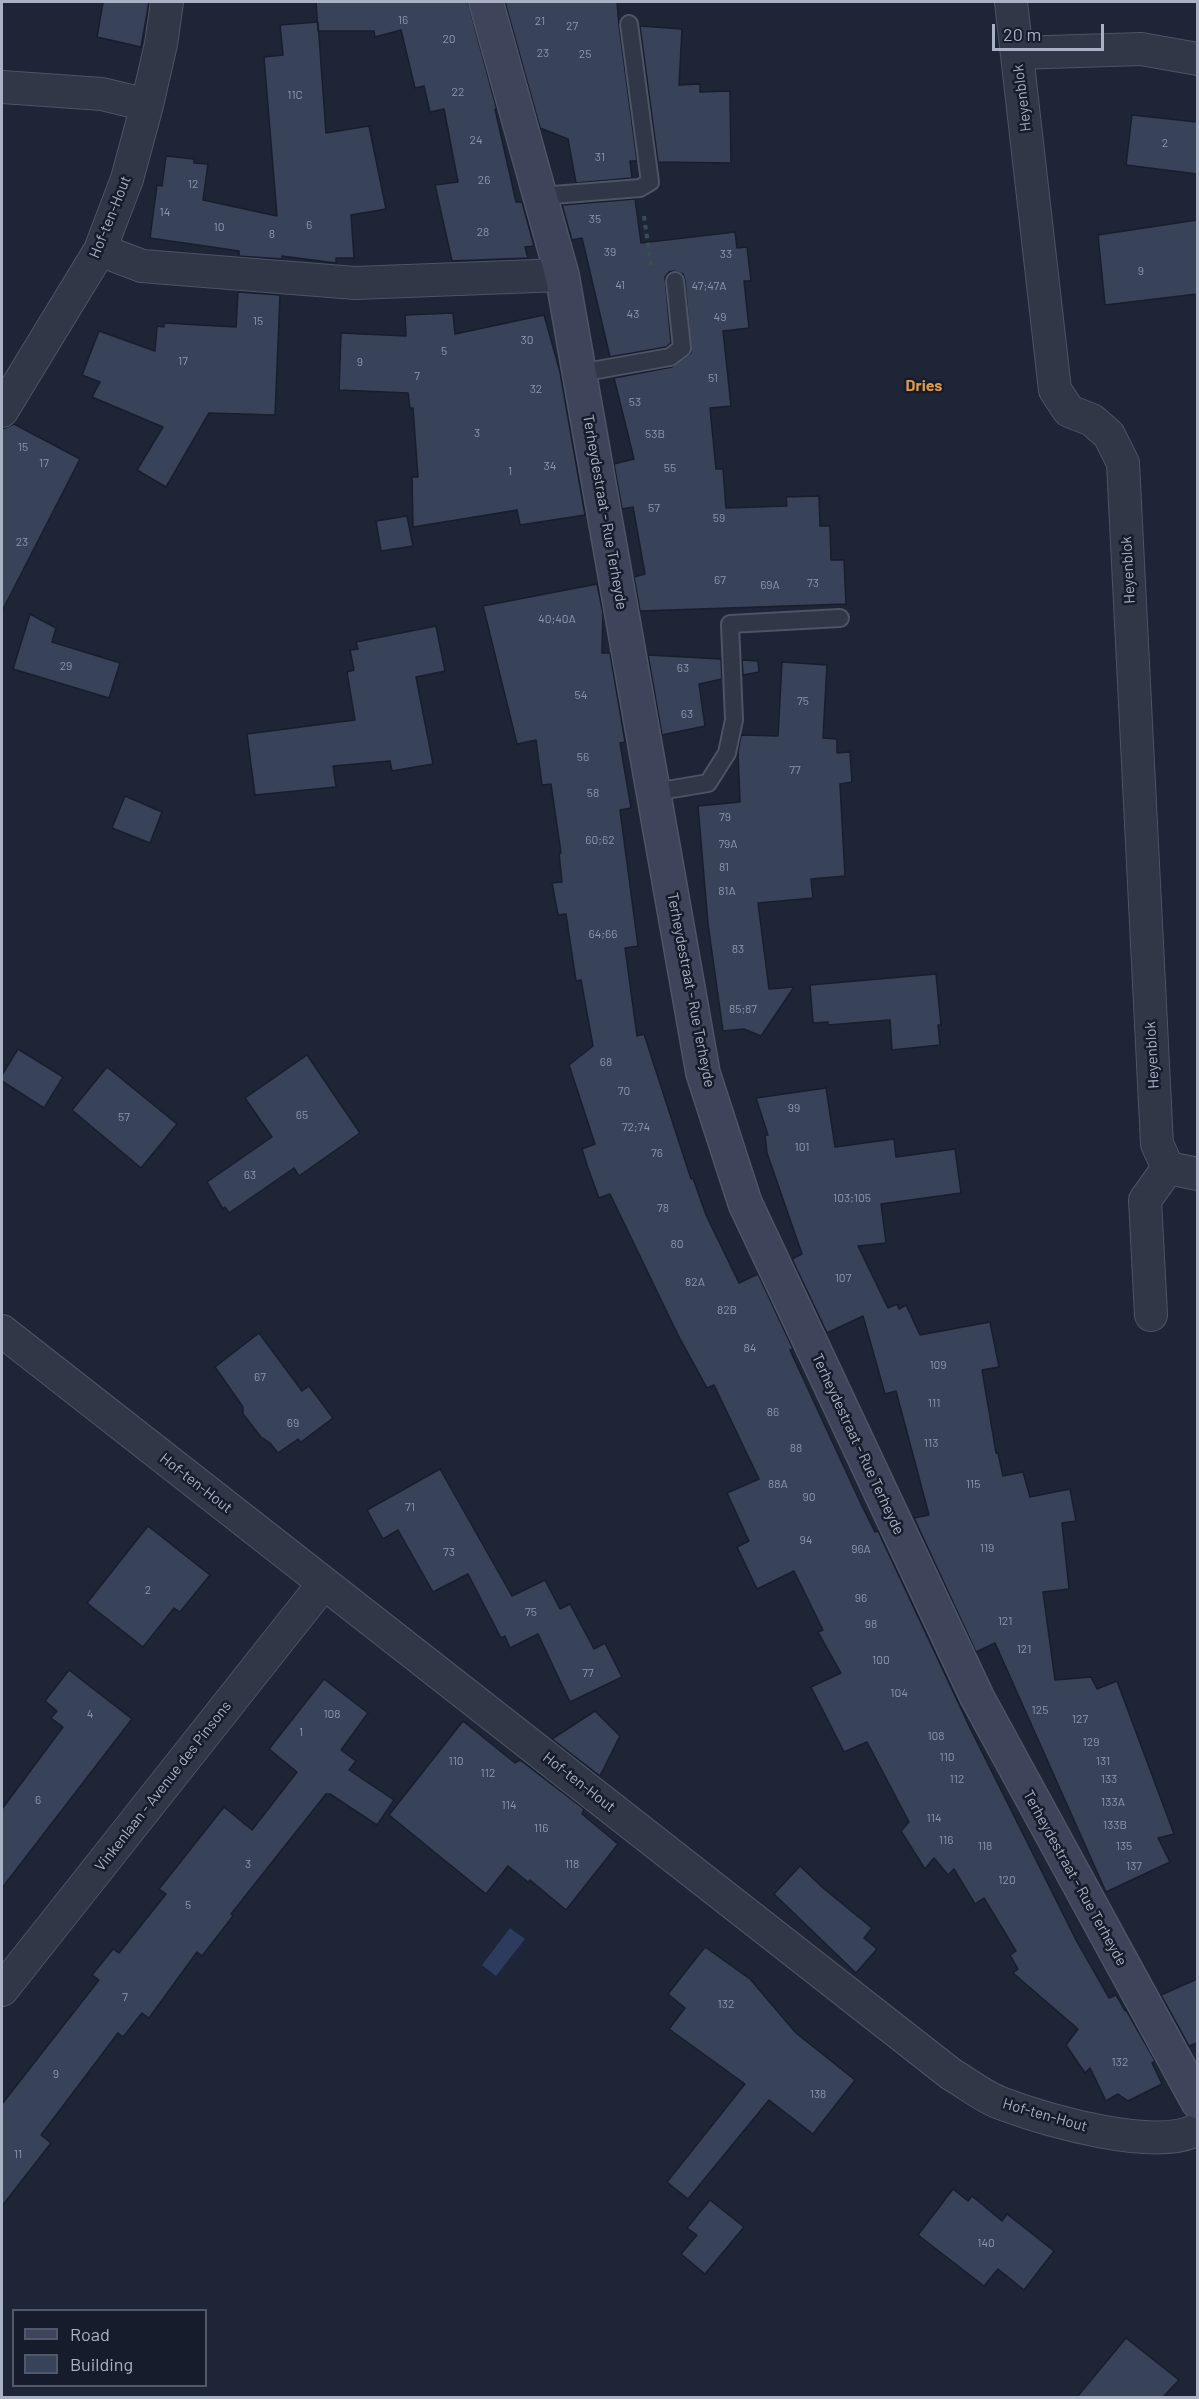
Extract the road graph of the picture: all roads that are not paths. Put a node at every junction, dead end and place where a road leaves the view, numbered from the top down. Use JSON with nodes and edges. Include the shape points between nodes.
{"nodes":[{"id":1,"x":167,"y":2,"type":"edge"},
{"id":2,"x":486,"y":2,"type":"edge"},
{"id":3,"x":1011,"y":2,"type":"edge"},
{"id":4,"x":629,"y":24,"type":"dead end"},
{"id":5,"x":1017,"y":53,"type":"junction"},
{"id":6,"x":1197,"y":59,"type":"edge"},
{"id":7,"x":2,"y":87,"type":"edge"},
{"id":8,"x":147,"y":105,"type":"junction"},
{"id":9,"x":541,"y":196,"type":"junction"},
{"id":10,"x":100,"y":250,"type":"junction"},
{"id":11,"x":562,"y":275,"type":"junction"},
{"id":12,"x":675,"y":281,"type":"road end"},
{"id":13,"x":580,"y":373,"type":"junction"},
{"id":14,"x":2,"y":411,"type":"edge"},
{"id":15,"x":840,"y":618,"type":"dead end"},
{"id":16,"x":655,"y":792,"type":"junction"},
{"id":17,"x":1183,"y":1171,"type":"edge"},
{"id":18,"x":1151,"y":1315,"type":"dead end"},
{"id":19,"x":2,"y":1331,"type":"edge"},
{"id":20,"x":324,"y":1583,"type":"junction"},
{"id":21,"x":2,"y":1990,"type":"edge"},
{"id":22,"x":1197,"y":2102,"type":"edge"},
{"id":23,"x":1197,"y":2129,"type":"edge"}],
"edges":[{"from":1,"to":8,"type":"street","name":"Hof-ten-Hout"},
{"from":2,"to":9,"type":"street","name":"Terheydestraat - Rue Terheyde"},
{"from":3,"to":5,"type":"street","name":"Heyenblok"},
{"from":4,"to":9,"type":"lane","via":[[650,182],[640,188]]},
{"from":5,"to":6,"type":"street","via":[[1141,49]]},
{"from":5,"to":17,"type":"street","name":"Heyenblok","via":[[1055,390],[1069,411],[1092,420],[1109,435],[1123,463],[1157,1144]]},
{"from":7,"to":8,"type":"street","via":[[102,94]]},
{"from":8,"to":10,"type":"street","name":"Hof-ten-Hout","via":[[127,178]]},
{"from":9,"to":11,"type":"street","name":"Terheydestraat - Rue Terheyde"},
{"from":10,"to":11,"type":"street","via":[[142,266],[355,283]]},
{"from":10,"to":14,"type":"street","name":"Hof-ten-Hout"},
{"from":11,"to":13,"type":"street","name":"Terheydestraat - Rue Terheyde"},
{"from":12,"to":13,"type":"lane","via":[[682,348],[670,357]]},
{"from":13,"to":16,"type":"street","name":"Terheydestraat - Rue Terheyde"},
{"from":15,"to":16,"type":"lane","via":[[730,624],[734,720],[727,753],[708,783]]},
{"from":16,"to":22,"type":"street","name":"Terheydestraat - Rue Terheyde","via":[[703,1073],[745,1203],[977,1697]]},
{"from":17,"to":18,"type":"street","name":"Heyenblok","via":[[1145,1200]]},
{"from":19,"to":20,"type":"street","name":"Hof-ten-Hout"},
{"from":20,"to":21,"type":"street","name":"Vinkenlaan - Avenue des Pinsons"},
{"from":20,"to":23,"type":"street","name":"Hof-ten-Hout","via":[[951,2074],[1001,2104],[1077,2126],[1150,2139],[1189,2135]]}]}
